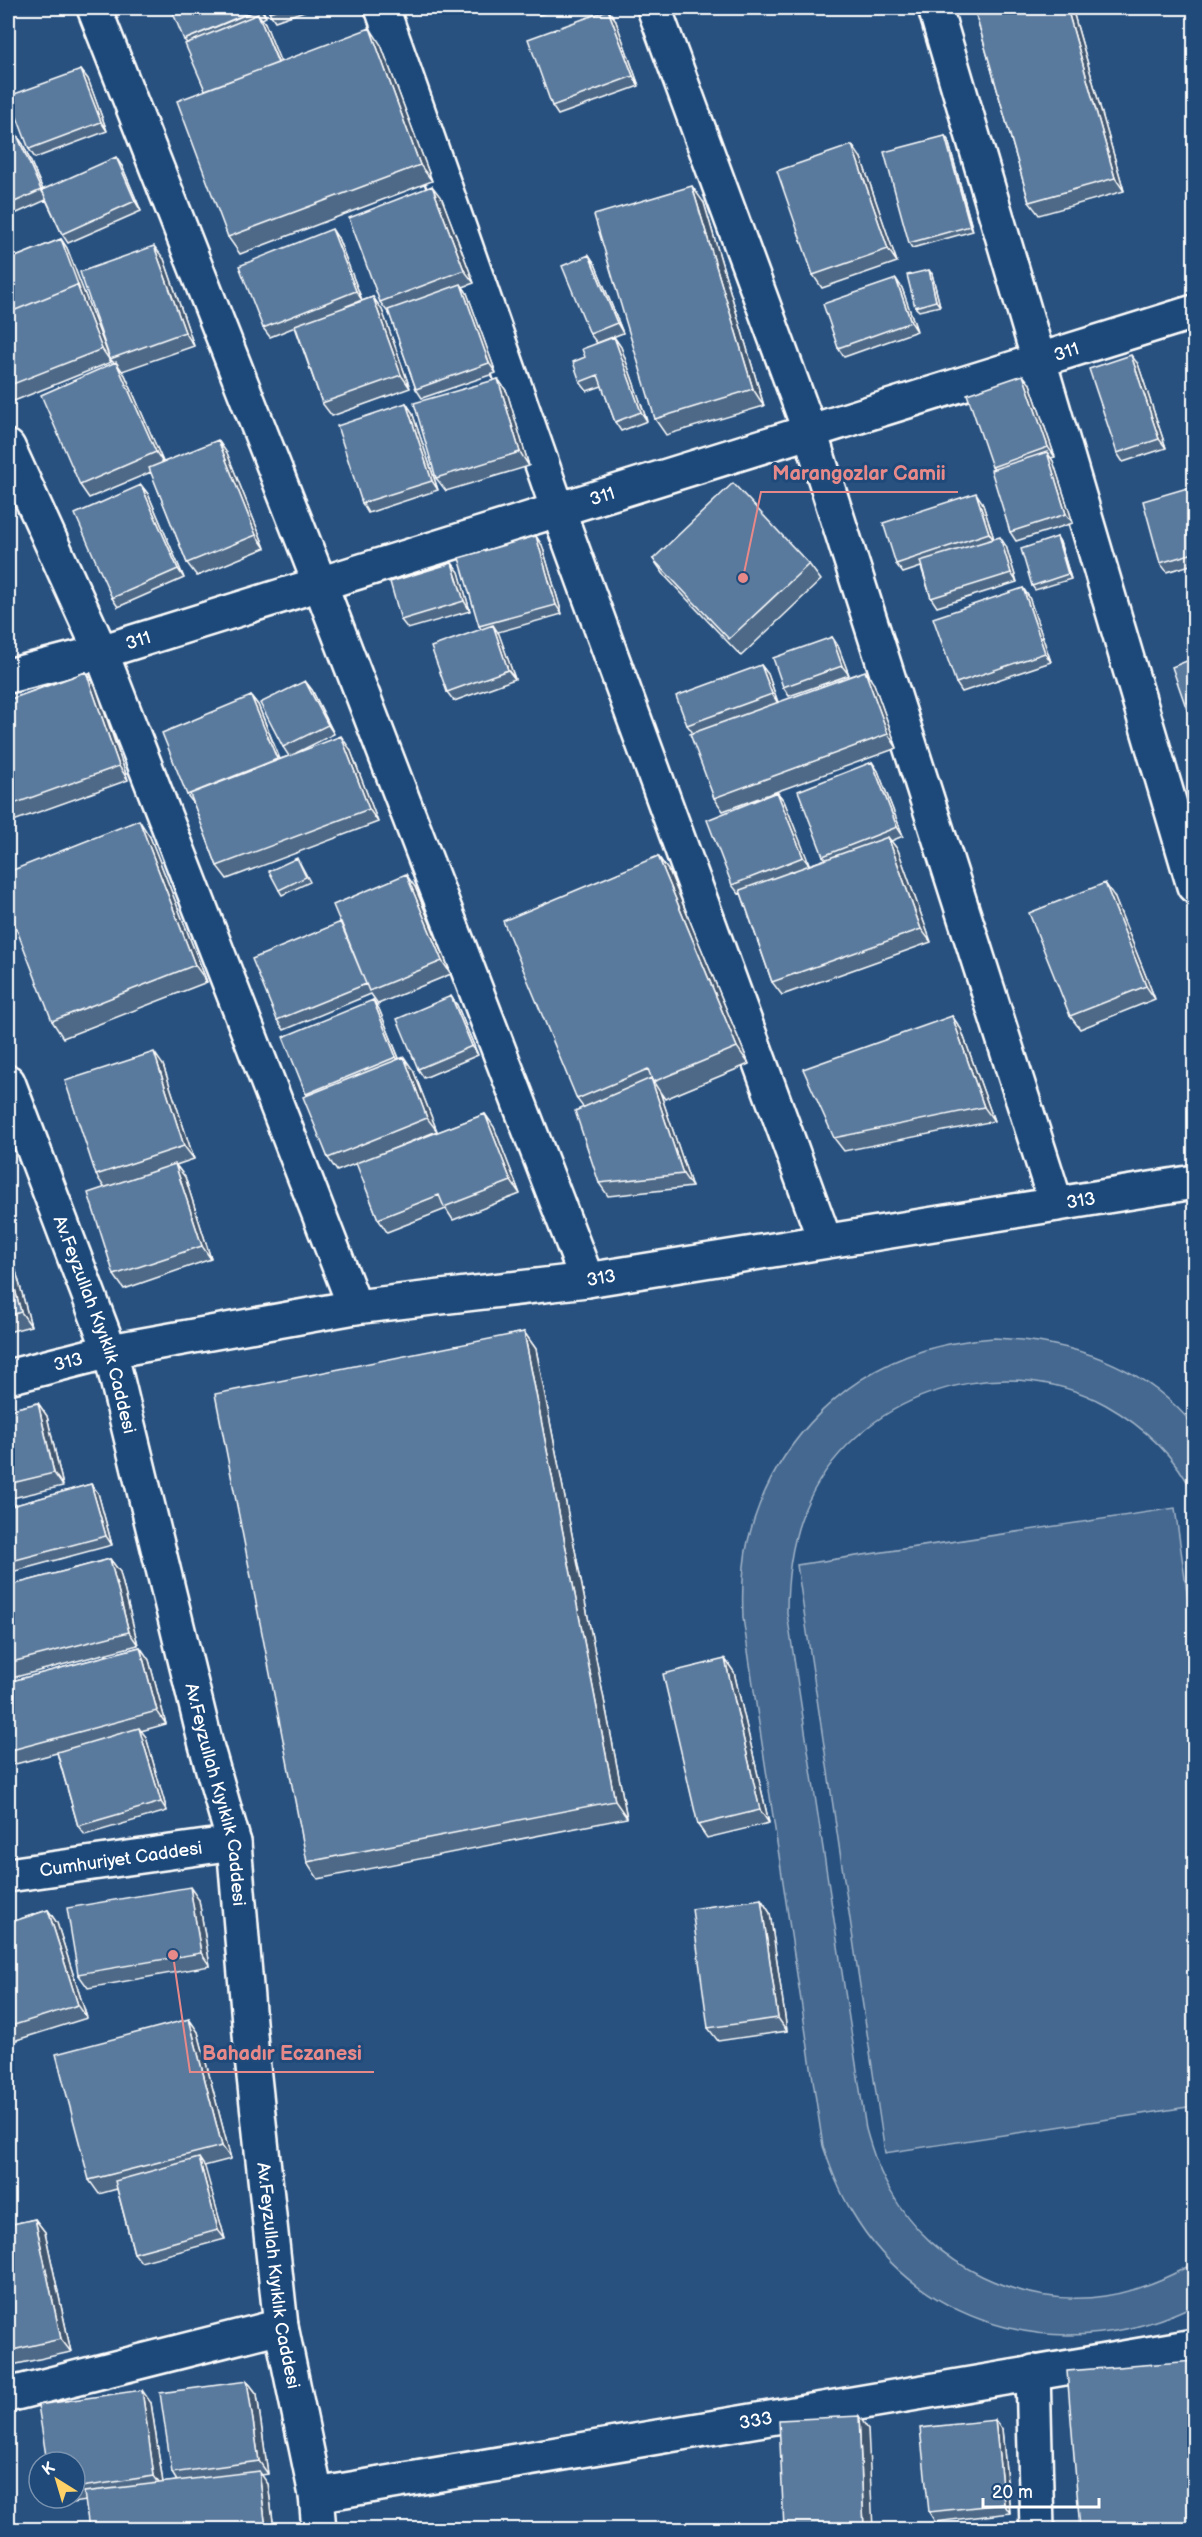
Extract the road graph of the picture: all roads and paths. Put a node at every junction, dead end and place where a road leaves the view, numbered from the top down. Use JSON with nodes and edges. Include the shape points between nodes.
{"nodes":[{"id":1,"x":94,"y":8,"type":"edge"},
{"id":2,"x":382,"y":8,"type":"edge"},
{"id":3,"x":654,"y":8,"type":"edge"},
{"id":4,"x":935,"y":8,"type":"edge"},
{"id":5,"x":1194,"y":312,"type":"edge"},
{"id":6,"x":1039,"y":360,"type":"junction"},
{"id":7,"x":810,"y":432,"type":"junction"},
{"id":8,"x":8,"y":447,"type":"edge"},
{"id":9,"x":558,"y":510,"type":"junction"},
{"id":10,"x":320,"y":584,"type":"junction"},
{"id":11,"x":101,"y":652,"type":"junction"},
{"id":12,"x":8,"y":676,"type":"edge"},
{"id":13,"x":1194,"y":886,"type":"edge"},
{"id":14,"x":8,"y":1082,"type":"edge"},
{"id":15,"x":1194,"y":1182,"type":"edge"},
{"id":16,"x":1056,"y":1204,"type":"junction"},
{"id":17,"x":825,"y":1241,"type":"junction"},
{"id":18,"x":587,"y":1280,"type":"junction"},
{"id":19,"x":355,"y":1307,"type":"junction"},
{"id":20,"x":110,"y":1351,"type":"junction"},
{"id":21,"x":8,"y":1377,"type":"edge"},
{"id":22,"x":234,"y":1843,"type":"junction"},
{"id":23,"x":8,"y":1875,"type":"edge"},
{"id":24,"x":281,"y":2326,"type":"junction"},
{"id":25,"x":1194,"y":2346,"type":"edge"},
{"id":26,"x":1032,"y":2372,"type":"junction"},
{"id":27,"x":8,"y":2395,"type":"edge"},
{"id":28,"x":316,"y":2495,"type":"junction"},
{"id":29,"x":319,"y":2529,"type":"edge"},
{"id":30,"x":1038,"y":2529,"type":"edge"}],
"edges":[{"from":1,"to":10,"type":"street"},
{"from":2,"to":9,"type":"street"},
{"from":3,"to":7,"type":"street"},
{"from":4,"to":6,"type":"street"},
{"from":5,"to":6,"type":"street","name":"311"},
{"from":6,"to":7,"type":"street","name":"311"},
{"from":6,"to":13,"type":"street"},
{"from":7,"to":9,"type":"street","name":"311"},
{"from":7,"to":16,"type":"street"},
{"from":8,"to":11,"type":"street"},
{"from":9,"to":10,"type":"street","name":"311"},
{"from":9,"to":17,"type":"street"},
{"from":10,"to":11,"type":"street","name":"311"},
{"from":10,"to":18,"type":"street"},
{"from":11,"to":12,"type":"street","name":"311"},
{"from":11,"to":19,"type":"street"},
{"from":14,"to":20,"type":"street","name":"Av.Feyzullah Kıyıklık Caddesi"},
{"from":15,"to":16,"type":"street","name":"313"},
{"from":16,"to":17,"type":"street","name":"313"},
{"from":17,"to":18,"type":"street","name":"313"},
{"from":18,"to":19,"type":"street","name":"313"},
{"from":19,"to":20,"type":"street","name":"313"},
{"from":20,"to":21,"type":"street","name":"313"},
{"from":20,"to":22,"type":"street","name":"Av.Feyzullah Kıyıklık Caddesi","via":[[206,1745]]},
{"from":22,"to":23,"type":"street","name":"Cumhuriyet Caddesi"},
{"from":22,"to":24,"type":"street","name":"Av.Feyzullah Kıyıklık Caddesi"},
{"from":24,"to":27,"type":"street"},
{"from":24,"to":28,"type":"street","name":"Av.Feyzullah Kıyıklık Caddesi"},
{"from":25,"to":26,"type":"street","name":"333"},
{"from":26,"to":28,"type":"street","name":"333"},
{"from":26,"to":30,"type":"street"},
{"from":28,"to":29,"type":"street","name":"Av.Feyzullah Kıyıklık Caddesi"}]}
